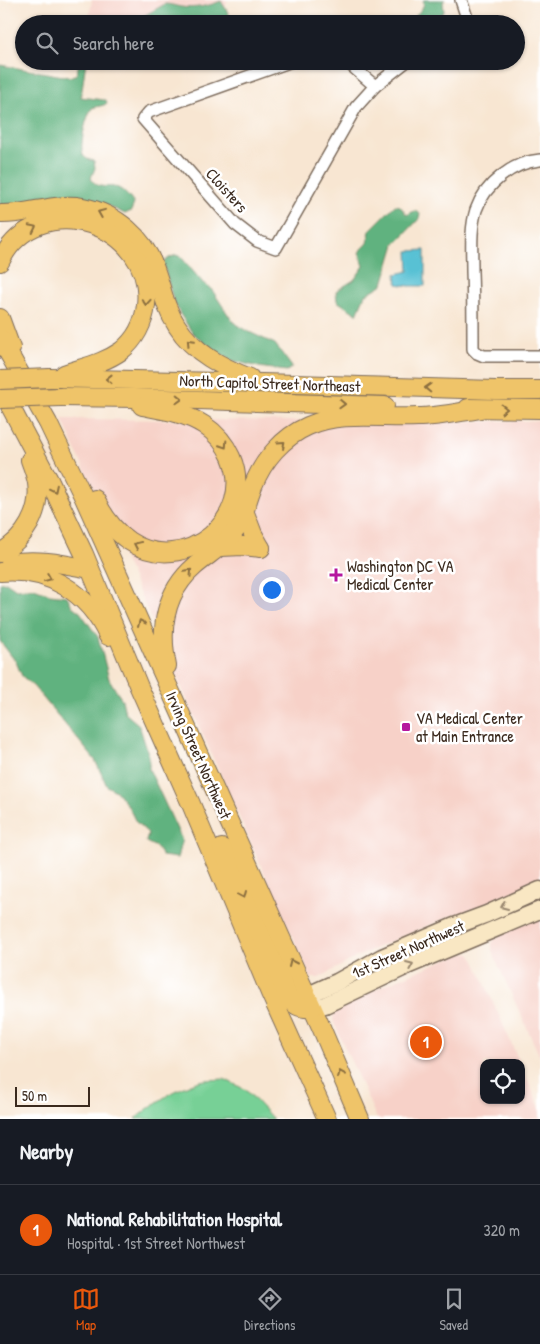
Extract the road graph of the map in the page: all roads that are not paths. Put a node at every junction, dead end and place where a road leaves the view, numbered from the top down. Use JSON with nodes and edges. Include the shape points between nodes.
{"nodes":[{"id":1,"x":461,"y":0,"type":"edge"},
{"id":2,"x":466,"y":15,"type":"edge"},
{"id":3,"x":267,"y":70,"type":"edge"},
{"id":4,"x":356,"y":70,"type":"edge"},
{"id":5,"x":395,"y":70,"type":"edge"},
{"id":6,"x":374,"y":86,"type":"junction"},
{"id":7,"x":540,"y":160,"type":"edge"},
{"id":8,"x":0,"y":214,"type":"edge"},
{"id":9,"x":0,"y":262,"type":"edge"},
{"id":10,"x":0,"y":318,"type":"edge"},
{"id":11,"x":0,"y":338,"type":"edge"},
{"id":12,"x":540,"y":356,"type":"edge"},
{"id":13,"x":21,"y":374,"type":"junction"},
{"id":14,"x":50,"y":378,"type":"junction"},
{"id":15,"x":0,"y":380,"type":"edge"},
{"id":16,"x":262,"y":383,"type":"junction"},
{"id":17,"x":540,"y":390,"type":"edge"},
{"id":18,"x":100,"y":397,"type":"junction"},
{"id":19,"x":5,"y":400,"type":"edge"},
{"id":20,"x":480,"y":409,"type":"junction"},
{"id":21,"x":540,"y":409,"type":"edge"},
{"id":22,"x":48,"y":423,"type":"junction"},
{"id":23,"x":245,"y":513,"type":"junction"},
{"id":24,"x":220,"y":547,"type":"junction"},
{"id":25,"x":0,"y":553,"type":"edge"},
{"id":26,"x":0,"y":565,"type":"edge"},
{"id":27,"x":0,"y":572,"type":"edge"},
{"id":28,"x":93,"y":576,"type":"junction"},
{"id":29,"x":175,"y":700,"type":"junction"},
{"id":30,"x":169,"y":756,"type":"junction"},
{"id":31,"x":540,"y":890,"type":"edge"},
{"id":32,"x":540,"y":910,"type":"edge"},
{"id":33,"x":297,"y":1004,"type":"junction"},
{"id":34,"x":327,"y":1119,"type":"edge"},
{"id":35,"x":360,"y":1119,"type":"edge"}],
"edges":[{"from":1,"to":2,"type":"street"},
{"from":3,"to":6,"type":"street","name":"Cloisters","via":[[149,112],[143,119],[235,224],[257,241],[276,248],[356,107]]},
{"from":4,"to":6,"type":"street"},
{"from":5,"to":6,"type":"street","name":"Cloisters"},
{"from":7,"to":12,"type":"street","via":[[524,163],[505,173],[484,195],[474,221],[472,247],[473,349],[484,356]]},
{"from":16,"to":8,"type":"main road","one_way":true,"via":[[219,364],[189,341],[169,312],[156,270],[144,247],[113,218],[90,209],[68,206]]},
{"from":9,"to":14,"type":"main road","one_way":true,"via":[[12,242],[30,229],[49,222],[72,220],[93,225],[114,236],[127,247],[141,268],[146,284],[146,305],[132,339],[122,350],[103,361]]},
{"from":10,"to":13,"type":"main road"},
{"from":11,"to":13,"type":"main road"},
{"from":13,"to":22,"type":"main road","name":"Irving Street Northwest"},
{"from":14,"to":15,"type":"main road","name":"North Capitol Street Northeast","bridge":true},
{"from":16,"to":14,"type":"main road","name":"North Capitol Street Northeast","one_way":true},
{"from":17,"to":16,"type":"main road","name":"North Capitol Street Northeast","one_way":true},
{"from":18,"to":19,"type":"main road","bridge":true},
{"from":18,"to":20,"type":"main road","one_way":true},
{"from":18,"to":22,"type":"main road","one_way":true,"via":[[192,418],[223,442],[234,465],[235,491],[227,517],[206,540],[189,549],[170,552],[152,551],[129,541],[109,521],[65,441]]},
{"from":19,"to":25,"type":"main road","via":[[34,474],[37,497],[26,530]]},
{"from":19,"to":28,"type":"main road","name":"Irving Street Northwest","one_way":true,"via":[[58,498]]},
{"from":20,"to":21,"type":"main road","one_way":true},
{"from":23,"to":20,"type":"main road","one_way":true,"via":[[256,478],[270,456],[287,439],[309,426],[342,418],[418,417]]},
{"from":29,"to":22,"type":"main road","name":"Irving Street Northwest","one_way":true},
{"from":23,"to":24,"type":"main road"},
{"from":23,"to":24,"type":"main road","via":[[261,548]]},
{"from":29,"to":24,"type":"main road","one_way":true,"via":[[165,656],[164,622],[184,577]]},
{"from":26,"to":28,"type":"main road","via":[[33,561]]},
{"from":27,"to":30,"type":"main road","one_way":true,"via":[[30,573],[52,579],[90,608],[104,627],[147,727]]},
{"from":28,"to":30,"type":"main road","name":"Irving Street Northwest"},
{"from":28,"to":33,"type":"main road","one_way":true,"via":[[115,605],[286,993]]},
{"from":33,"to":29,"type":"main road","name":"Irving Street Northwest","one_way":true},
{"from":30,"to":33,"type":"main road","name":"Irving Street Northwest"},
{"from":31,"to":33,"type":"street","name":"1st Street Northwest","one_way":true,"via":[[382,957]]},
{"from":33,"to":32,"type":"street","name":"1st Street Northwest","one_way":true,"via":[[324,1005]]},
{"from":33,"to":34,"type":"main road","name":"Irving Street Northwest"},
{"from":35,"to":33,"type":"main road","name":"Irving Street Northwest","one_way":true}]}
